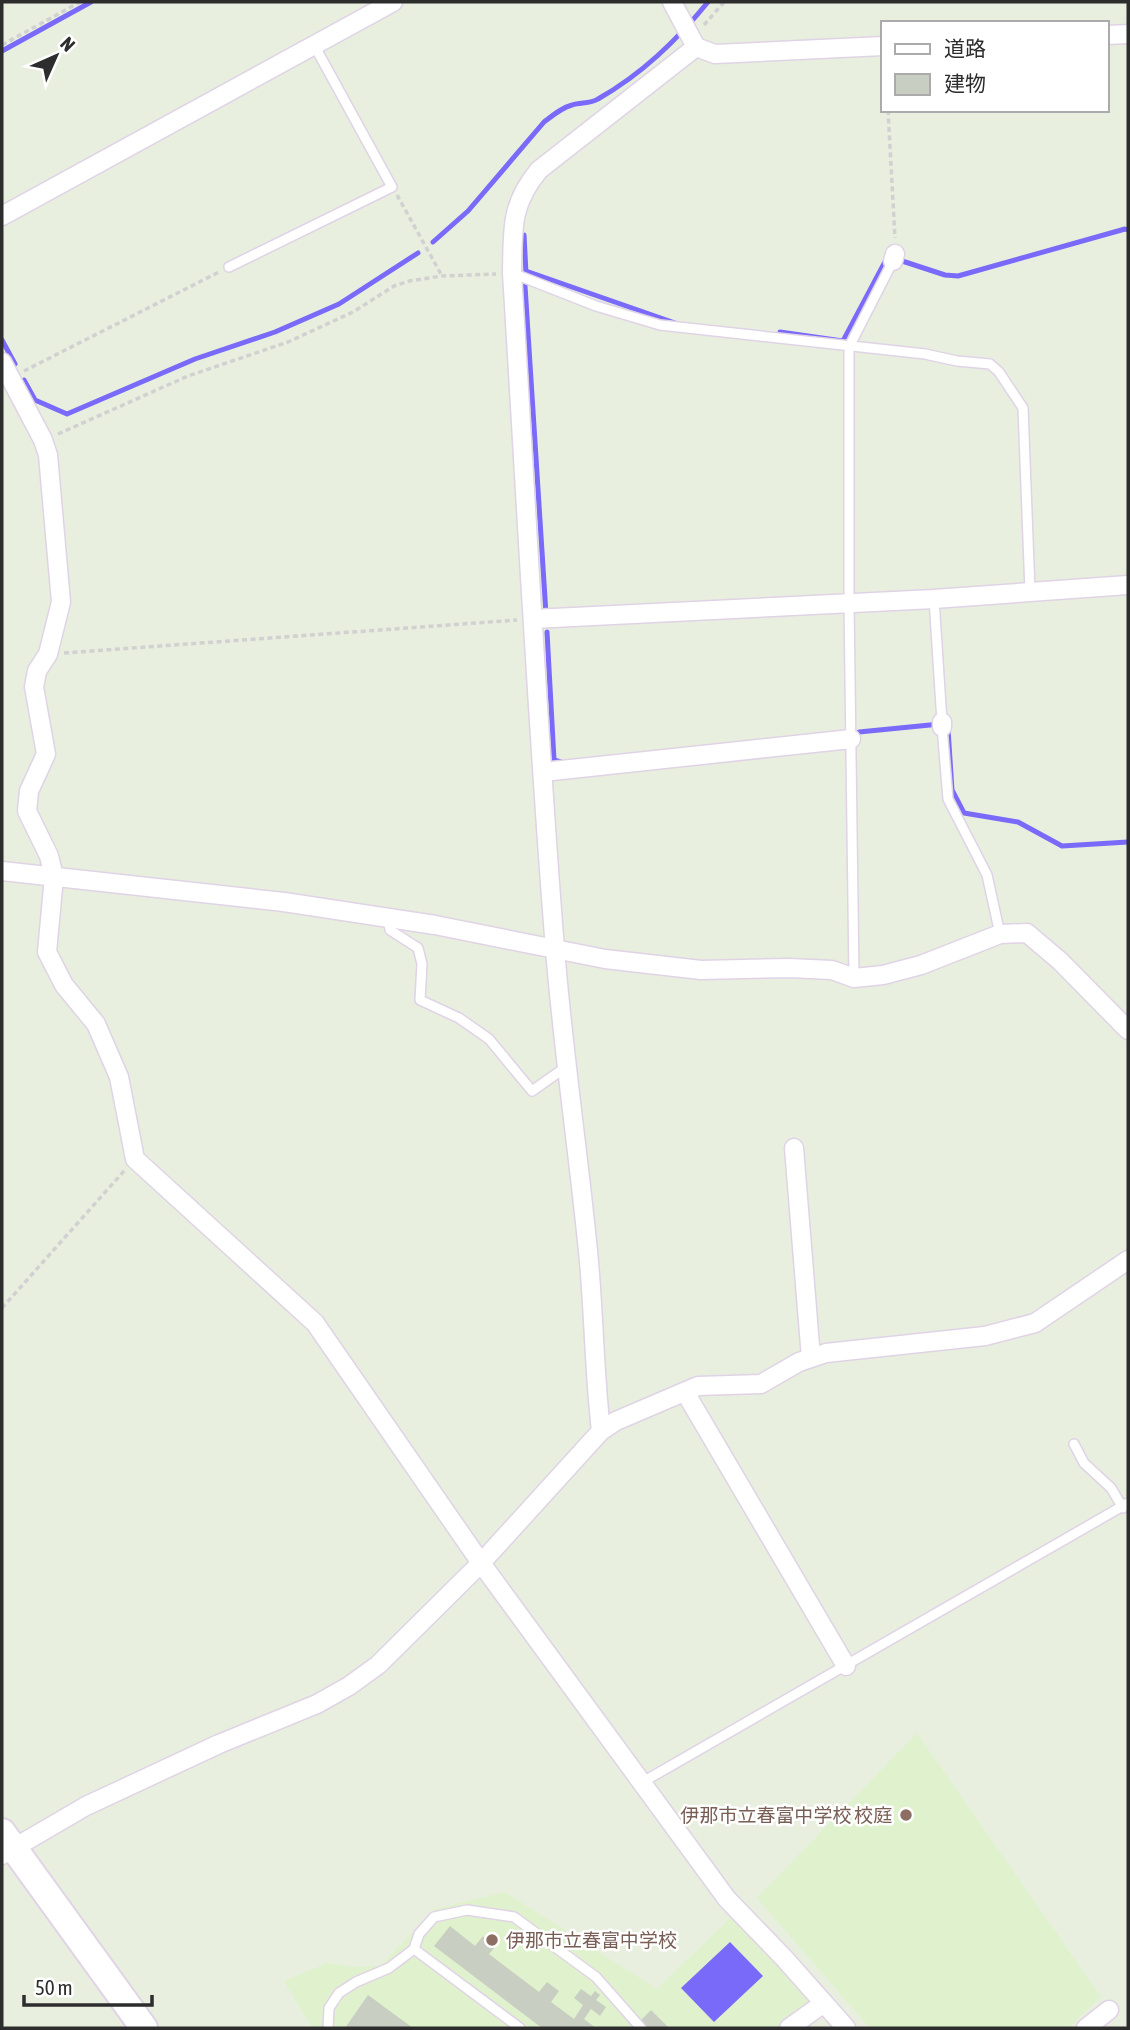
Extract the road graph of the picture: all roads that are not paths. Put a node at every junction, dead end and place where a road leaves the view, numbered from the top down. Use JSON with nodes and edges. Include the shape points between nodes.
{"nodes":[{"id":1,"x":393,"y":2,"type":"edge"},
{"id":2,"x":672,"y":2,"type":"edge"},
{"id":3,"x":1128,"y":34,"type":"edge"},
{"id":4,"x":1109,"y":35,"type":"edge"},
{"id":5,"x":690,"y":37,"type":"junction"},
{"id":6,"x":314,"y":45,"type":"junction"},
{"id":7,"x":881,"y":47,"type":"edge"},
{"id":8,"x":2,"y":216,"type":"edge"},
{"id":9,"x":894,"y":257,"type":"road end"},
{"id":10,"x":229,"y":267,"type":"road end"},
{"id":11,"x":512,"y":273,"type":"junction"},
{"id":12,"x":849,"y":347,"type":"junction"},
{"id":13,"x":6,"y":370,"type":"edge"},
{"id":14,"x":1128,"y":585,"type":"edge"},
{"id":15,"x":1031,"y":591,"type":"junction"},
{"id":16,"x":934,"y":599,"type":"junction"},
{"id":17,"x":849,"y":603,"type":"junction"},
{"id":18,"x":533,"y":619,"type":"junction"},
{"id":19,"x":851,"y":739,"type":"junction"},
{"id":20,"x":543,"y":772,"type":"junction"},
{"id":21,"x":2,"y":871,"type":"edge"},
{"id":22,"x":54,"y":877,"type":"junction"},
{"id":23,"x":388,"y":918,"type":"junction"},
{"id":24,"x":1000,"y":934,"type":"junction"},
{"id":25,"x":555,"y":948,"type":"junction"},
{"id":26,"x":854,"y":978,"type":"junction"},
{"id":27,"x":1128,"y":1030,"type":"edge"},
{"id":28,"x":566,"y":1067,"type":"junction"},
{"id":29,"x":794,"y":1148,"type":"dead end"},
{"id":30,"x":1128,"y":1260,"type":"edge"},
{"id":31,"x":811,"y":1358,"type":"junction"},
{"id":32,"x":685,"y":1392,"type":"junction"},
{"id":33,"x":601,"y":1431,"type":"junction"},
{"id":34,"x":1074,"y":1444,"type":"dead end"},
{"id":35,"x":1126,"y":1506,"type":"edge"},
{"id":36,"x":481,"y":1563,"type":"junction"},
{"id":37,"x":846,"y":1666,"type":"junction"},
{"id":38,"x":641,"y":1783,"type":"junction"},
{"id":39,"x":5,"y":1845,"type":"edge"},
{"id":40,"x":414,"y":1949,"type":"junction"},
{"id":41,"x":824,"y":2003,"type":"junction"},
{"id":42,"x":1109,"y":2010,"type":"dead end"},
{"id":43,"x":144,"y":2028,"type":"edge"},
{"id":44,"x":328,"y":2028,"type":"edge"},
{"id":45,"x":520,"y":2028,"type":"edge"},
{"id":46,"x":641,"y":2028,"type":"edge"},
{"id":47,"x":789,"y":2028,"type":"edge"},
{"id":48,"x":846,"y":2028,"type":"edge"},
{"id":49,"x":1086,"y":2028,"type":"edge"}],
"edges":[{"from":1,"to":6,"type":"street"},
{"from":2,"to":5,"type":"street"},
{"from":3,"to":4,"type":"street"},
{"from":5,"to":7,"type":"street","via":[[715,54]]},
{"from":5,"to":11,"type":"street","via":[[526,185],[516,207]]},
{"from":6,"to":8,"type":"street"},
{"from":6,"to":10,"type":"lane","via":[[392,187]]},
{"from":9,"to":12,"type":"lane"},
{"from":11,"to":12,"type":"lane","via":[[660,325]]},
{"from":11,"to":18,"type":"street"},
{"from":12,"to":15,"type":"lane","via":[[990,364],[999,372],[1023,408]]},
{"from":12,"to":17,"type":"lane"},
{"from":13,"to":22,"type":"street","via":[[48,455],[61,602],[34,687],[46,754],[29,791],[27,811]]},
{"from":14,"to":15,"type":"street"},
{"from":15,"to":16,"type":"street"},
{"from":16,"to":17,"type":"street"},
{"from":16,"to":24,"type":"lane","via":[[948,799],[987,875]]},
{"from":17,"to":18,"type":"street"},
{"from":17,"to":19,"type":"lane"},
{"from":18,"to":20,"type":"street"},
{"from":19,"to":20,"type":"street"},
{"from":19,"to":26,"type":"lane"},
{"from":20,"to":25,"type":"street"},
{"from":21,"to":22,"type":"street"},
{"from":22,"to":23,"type":"street"},
{"from":22,"to":36,"type":"street","via":[[47,952],[64,985],[96,1024],[120,1077],[135,1159],[315,1323]]},
{"from":23,"to":25,"type":"street"},
{"from":23,"to":28,"type":"lane","via":[[390,930],[418,948],[420,1000],[459,1018],[489,1039],[532,1091]]},
{"from":24,"to":26,"type":"street","via":[[921,965]]},
{"from":24,"to":27,"type":"street","via":[[1027,933]]},
{"from":25,"to":26,"type":"street","via":[[701,970],[832,970]]},
{"from":25,"to":28,"type":"street"},
{"from":28,"to":33,"type":"street","via":[[589,1254]]},
{"from":29,"to":31,"type":"street"},
{"from":30,"to":31,"type":"street","via":[[1035,1322],[985,1336]]},
{"from":31,"to":32,"type":"street","via":[[761,1384],[698,1386]]},
{"from":32,"to":33,"type":"street"},
{"from":32,"to":37,"type":"street"},
{"from":33,"to":36,"type":"street"},
{"from":34,"to":35,"type":"lane","via":[[1084,1463]]},
{"from":35,"to":37,"type":"lane"},
{"from":36,"to":38,"type":"street"},
{"from":36,"to":39,"type":"street","via":[[378,1665],[349,1686]]},
{"from":37,"to":38,"type":"lane"},
{"from":38,"to":41,"type":"street","via":[[727,1899]]},
{"from":39,"to":43,"type":"main road"},
{"from":40,"to":44,"type":"lane","via":[[390,1968],[339,1993],[329,2008]]},
{"from":40,"to":45,"type":"lane"},
{"from":40,"to":46,"type":"lane","via":[[419,1934],[434,1917],[467,1910],[514,1917],[596,1977]]},
{"from":41,"to":47,"type":"street"},
{"from":41,"to":48,"type":"street"},
{"from":42,"to":49,"type":"street"}]}
